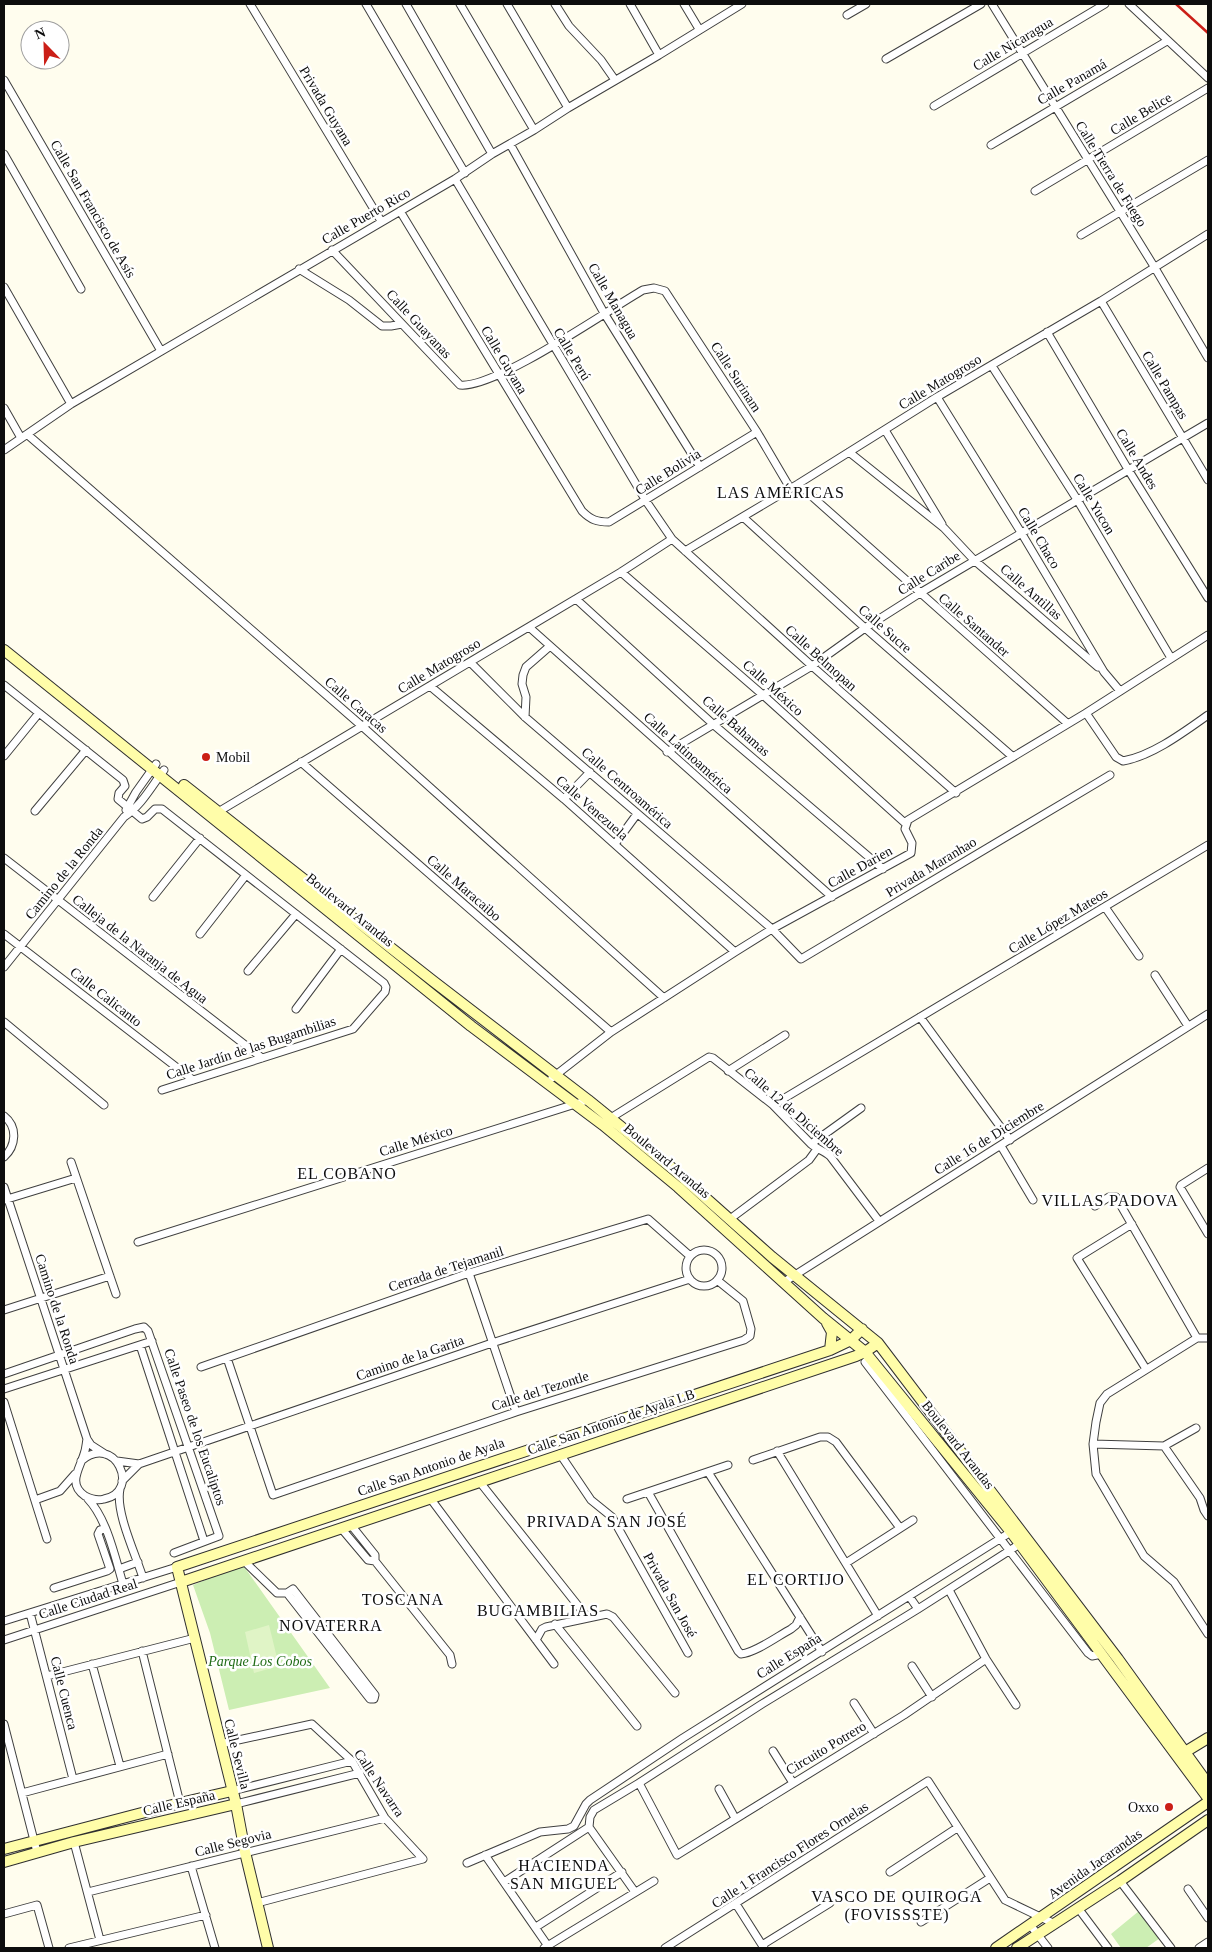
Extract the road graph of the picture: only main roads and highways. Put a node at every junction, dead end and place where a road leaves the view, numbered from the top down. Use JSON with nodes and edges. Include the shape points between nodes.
{"nodes":[{"id":1,"x":4,"y":643,"type":"edge"},
{"id":2,"x":4,"y":650,"type":"edge"},
{"id":3,"x":158,"y":769,"type":"junction"},
{"id":4,"x":551,"y":1078,"type":"junction"},
{"id":5,"x":606,"y":1121,"type":"junction"},
{"id":6,"x":823,"y":1318,"type":"junction"},
{"id":7,"x":862,"y":1329,"type":"junction"},
{"id":8,"x":851,"y":1340,"type":"junction"},
{"id":9,"x":878,"y":1343,"type":"junction"},
{"id":10,"x":830,"y":1350,"type":"junction"},
{"id":11,"x":865,"y":1357,"type":"junction"},
{"id":12,"x":905,"y":1400,"type":"junction"},
{"id":13,"x":907,"y":1416,"type":"road end"},
{"id":14,"x":588,"y":1430,"type":"junction"},
{"id":15,"x":592,"y":1443,"type":"junction"},
{"id":16,"x":510,"y":1455,"type":"junction"},
{"id":17,"x":514,"y":1469,"type":"junction"},
{"id":18,"x":317,"y":1520,"type":"junction"},
{"id":19,"x":1014,"y":1530,"type":"junction"},
{"id":20,"x":321,"y":1535,"type":"junction"},
{"id":21,"x":1024,"y":1542,"type":"junction"},
{"id":22,"x":177,"y":1567,"type":"joint"},
{"id":23,"x":180,"y":1582,"type":"junction"},
{"id":24,"x":1208,"y":1738,"type":"edge"},
{"id":25,"x":1185,"y":1752,"type":"junction"},
{"id":26,"x":1207,"y":1789,"type":"edge"},
{"id":27,"x":232,"y":1791,"type":"junction"},
{"id":28,"x":236,"y":1804,"type":"junction"},
{"id":29,"x":1208,"y":1820,"type":"edge"},
{"id":30,"x":4,"y":1849,"type":"edge"},
{"id":31,"x":4,"y":1862,"type":"edge"},
{"id":32,"x":268,"y":1948,"type":"edge"},
{"id":33,"x":996,"y":1948,"type":"edge"},
{"id":34,"x":1017,"y":1948,"type":"edge"}],
"edges":[{"from":1,"to":3,"type":"main road","name":"Boulevard Arandas"},
{"from":2,"to":3,"type":"main road","name":"Boulevard Arandas"},
{"from":3,"to":4,"type":"main road","name":"Boulevard Arandas","via":[[218,812],[474,1013]]},
{"from":3,"to":4,"type":"main road","name":"Boulevard Arandas","via":[[471,1026]]},
{"from":4,"to":5,"type":"main road","name":"Boulevard Arandas","via":[[576,1104]]},
{"from":4,"to":5,"type":"main road","name":"Boulevard Arandas","via":[[588,1100]]},
{"from":5,"to":6,"type":"main road","name":"Boulevard Arandas"},
{"from":5,"to":7,"type":"main road","name":"Boulevard Arandas","via":[[673,1169],[794,1275]]},
{"from":6,"to":8,"type":"main road","name":"Boulevard Arandas"},
{"from":6,"to":10,"type":"main road","via":[[832,1332]]},
{"from":7,"to":8,"type":"main road","name":"Calle San Antonio de Ayala"},
{"from":7,"to":9,"type":"main road","name":"Boulevard Arandas"},
{"from":8,"to":10,"type":"main road","name":"Calle San Antonio de Ayala"},
{"from":8,"to":11,"type":"main road","name":"Boulevard Arandas"},
{"from":9,"to":11,"type":"main road","name":"Calle San Antonio de Ayala LB"},
{"from":9,"to":19,"type":"main road","name":"Boulevard Arandas"},
{"from":10,"to":14,"type":"main road","name":"Calle San Antonio de Ayala"},
{"from":11,"to":12,"type":"main road","name":"Boulevard Arandas","via":[[877,1366]]},
{"from":11,"to":15,"type":"main road","name":"Calle San Antonio de Ayala LB","via":[[851,1357]]},
{"from":12,"to":13,"type":"main road"},
{"from":12,"to":19,"type":"main road","name":"Boulevard Arandas"},
{"from":14,"to":15,"type":"main road"},
{"from":14,"to":16,"type":"main road","name":"Calle San Antonio de Ayala"},
{"from":15,"to":17,"type":"main road","name":"Calle San Antonio de Ayala LB"},
{"from":16,"to":17,"type":"main road"},
{"from":16,"to":18,"type":"main road","name":"Calle San Antonio de Ayala"},
{"from":17,"to":20,"type":"main road","name":"Calle San Antonio de Ayala LB"},
{"from":18,"to":20,"type":"main road"},
{"from":18,"to":22,"type":"main road","name":"Calle San Antonio de Ayala"},
{"from":19,"to":21,"type":"main road","name":"Boulevard Arandas"},
{"from":20,"to":23,"type":"main road","name":"Calle San Antonio de Ayala LB"},
{"from":21,"to":25,"type":"main road","name":"Boulevard Arandas"},
{"from":21,"to":26,"type":"main road","name":"Boulevard Arandas","via":[[1102,1654]]},
{"from":22,"to":23,"type":"main road","name":"Calle Sevilla"},
{"from":23,"to":27,"type":"main road","name":"Calle Sevilla"},
{"from":24,"to":25,"type":"main road"},
{"from":25,"to":26,"type":"main road","name":"Boulevard Arandas"},
{"from":26,"to":33,"type":"main road","name":"Avenida Jacarandas","via":[[1043,1918]]},
{"from":27,"to":28,"type":"main road","name":"Calle Sevilla"},
{"from":27,"to":30,"type":"main road","name":"Calle España"},
{"from":28,"to":31,"type":"main road","name":"Calle España"},
{"from":28,"to":32,"type":"main road","name":"Calle Sevilla","via":[[244,1852]]},
{"from":29,"to":34,"type":"main road","name":"Avenida Jacarandas"}]}
